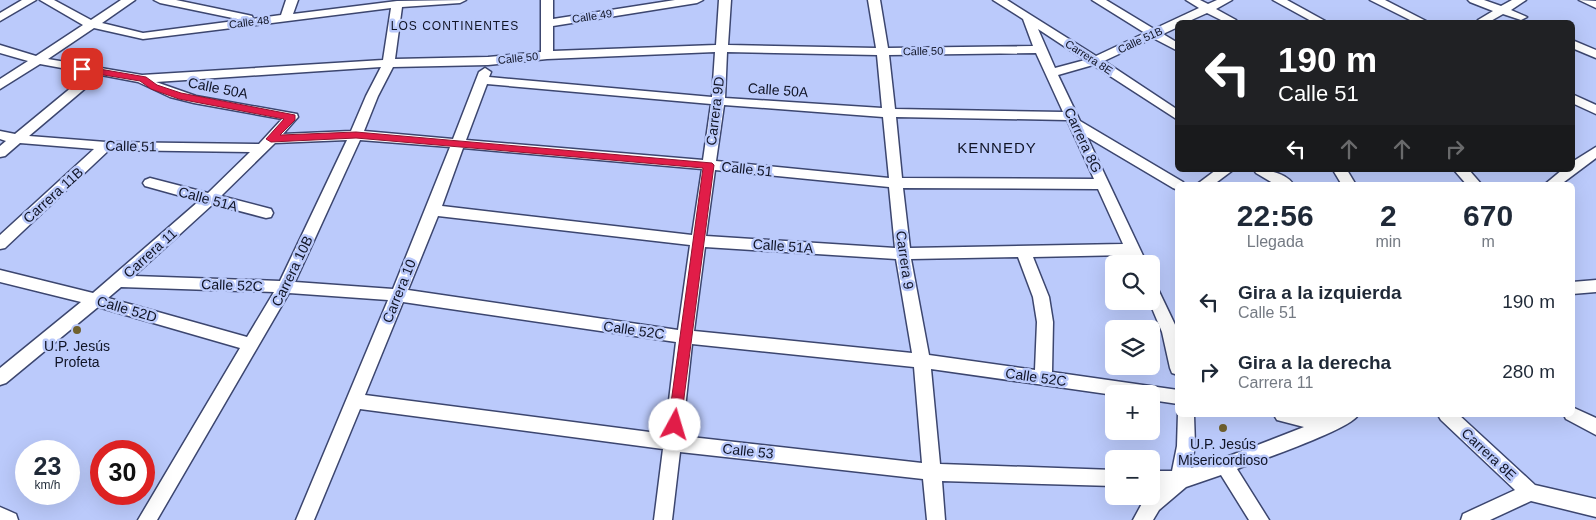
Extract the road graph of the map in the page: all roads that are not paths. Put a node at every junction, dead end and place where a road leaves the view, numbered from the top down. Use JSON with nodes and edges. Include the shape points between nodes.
{"nodes":[{"id":1,"x":30,"y":0,"type":"edge"},
{"id":2,"x":46,"y":0,"type":"edge"},
{"id":3,"x":129,"y":0,"type":"edge"},
{"id":4,"x":160,"y":0,"type":"edge"},
{"id":5,"x":292,"y":0,"type":"edge"},
{"id":6,"x":460,"y":0,"type":"edge"},
{"id":7,"x":547,"y":0,"type":"edge"},
{"id":8,"x":697,"y":0,"type":"edge"},
{"id":9,"x":725,"y":0,"type":"edge"},
{"id":10,"x":874,"y":0,"type":"edge"},
{"id":11,"x":999,"y":0,"type":"edge"},
{"id":12,"x":1098,"y":0,"type":"edge"},
{"id":13,"x":1192,"y":0,"type":"edge"},
{"id":14,"x":1226,"y":0,"type":"edge"},
{"id":15,"x":1279,"y":0,"type":"edge"},
{"id":16,"x":1376,"y":0,"type":"edge"},
{"id":17,"x":1474,"y":0,"type":"edge"},
{"id":18,"x":1490,"y":0,"type":"edge"},
{"id":19,"x":1520,"y":0,"type":"edge"},
{"id":20,"x":1585,"y":0,"type":"edge"},
{"id":21,"x":424,"y":1,"type":"edge"},
{"id":22,"x":397,"y":4,"type":"junction"},
{"id":23,"x":356,"y":5,"type":"edge"},
{"id":24,"x":1596,"y":5,"type":"edge"},
{"id":25,"x":1207,"y":8,"type":"junction"},
{"id":26,"x":1504,"y":10,"type":"junction"},
{"id":27,"x":1028,"y":17,"type":"junction"},
{"id":28,"x":0,"y":18,"type":"edge"},
{"id":29,"x":286,"y":18,"type":"junction"},
{"id":30,"x":1183,"y":20,"type":"edge"},
{"id":31,"x":1228,"y":20,"type":"edge"},
{"id":32,"x":1317,"y":20,"type":"edge"},
{"id":33,"x":1418,"y":20,"type":"edge"},
{"id":34,"x":1486,"y":20,"type":"edge"},
{"id":35,"x":1526,"y":20,"type":"edge"},
{"id":36,"x":260,"y":21,"type":"junction"},
{"id":37,"x":547,"y":23,"type":"junction"},
{"id":38,"x":90,"y":24,"type":"junction"},
{"id":39,"x":1175,"y":24,"type":"edge"},
{"id":40,"x":1154,"y":34,"type":"junction"},
{"id":41,"x":1575,"y":44,"type":"edge"},
{"id":42,"x":1175,"y":46,"type":"edge"},
{"id":43,"x":722,"y":48,"type":"junction"},
{"id":44,"x":0,"y":49,"type":"edge"},
{"id":45,"x":1040,"y":49,"type":"junction"},
{"id":46,"x":883,"y":52,"type":"junction"},
{"id":47,"x":1596,"y":54,"type":"edge"},
{"id":48,"x":547,"y":55,"type":"junction"},
{"id":49,"x":36,"y":60,"type":"junction"},
{"id":50,"x":488,"y":61,"type":"junction"},
{"id":51,"x":1095,"y":61,"type":"junction"},
{"id":52,"x":389,"y":63,"type":"junction"},
{"id":53,"x":98,"y":72,"type":"junction"},
{"id":54,"x":1052,"y":73,"type":"junction"},
{"id":55,"x":142,"y":79,"type":"junction"},
{"id":56,"x":483,"y":80,"type":"junction"},
{"id":57,"x":0,"y":84,"type":"edge"},
{"id":58,"x":1575,"y":100,"type":"edge"},
{"id":59,"x":718,"y":101,"type":"junction"},
{"id":60,"x":1596,"y":110,"type":"edge"},
{"id":61,"x":890,"y":113,"type":"junction"},
{"id":62,"x":1175,"y":114,"type":"edge"},
{"id":63,"x":292,"y":117,"type":"joint"},
{"id":64,"x":1074,"y":120,"type":"junction"},
{"id":65,"x":0,"y":135,"type":"edge"},
{"id":66,"x":356,"y":135,"type":"junction"},
{"id":67,"x":18,"y":139,"type":"junction"},
{"id":68,"x":457,"y":143,"type":"junction"},
{"id":69,"x":267,"y":144,"type":"junction"},
{"id":70,"x":106,"y":146,"type":"junction"},
{"id":71,"x":1596,"y":151,"type":"edge"},
{"id":72,"x":0,"y":153,"type":"edge"},
{"id":73,"x":1575,"y":164,"type":"edge"},
{"id":74,"x":708,"y":165,"type":"junction"},
{"id":75,"x":1596,"y":168,"type":"edge"},
{"id":76,"x":1223,"y":172,"type":"edge"},
{"id":77,"x":1264,"y":172,"type":"edge"},
{"id":78,"x":1463,"y":172,"type":"edge"},
{"id":79,"x":1565,"y":172,"type":"edge"},
{"id":80,"x":1208,"y":182,"type":"edge"},
{"id":81,"x":1282,"y":182,"type":"edge"},
{"id":82,"x":1472,"y":182,"type":"edge"},
{"id":83,"x":1554,"y":182,"type":"edge"},
{"id":84,"x":150,"y":183,"type":"dead end"},
{"id":85,"x":896,"y":183,"type":"junction"},
{"id":86,"x":1175,"y":183,"type":"edge"},
{"id":87,"x":1104,"y":184,"type":"junction"},
{"id":88,"x":209,"y":200,"type":"junction"},
{"id":89,"x":433,"y":210,"type":"junction"},
{"id":90,"x":266,"y":213,"type":"dead end"},
{"id":91,"x":700,"y":241,"type":"junction"},
{"id":92,"x":0,"y":244,"type":"edge"},
{"id":93,"x":1134,"y":249,"type":"junction"},
{"id":94,"x":1024,"y":251,"type":"junction"},
{"id":95,"x":903,"y":254,"type":"junction"},
{"id":96,"x":1136,"y":255,"type":"edge"},
{"id":97,"x":0,"y":276,"type":"edge"},
{"id":98,"x":120,"y":281,"type":"junction"},
{"id":99,"x":1596,"y":286,"type":"edge"},
{"id":100,"x":285,"y":287,"type":"junction"},
{"id":101,"x":1575,"y":288,"type":"edge"},
{"id":102,"x":398,"y":295,"type":"junction"},
{"id":103,"x":96,"y":300,"type":"junction"},
{"id":104,"x":1160,"y":303,"type":"edge"},
{"id":105,"x":1174,"y":326,"type":"edge"},
{"id":106,"x":685,"y":337,"type":"junction"},
{"id":107,"x":252,"y":345,"type":"junction"},
{"id":108,"x":922,"y":360,"type":"junction"},
{"id":109,"x":0,"y":378,"type":"edge"},
{"id":110,"x":1044,"y":378,"type":"junction"},
{"id":111,"x":1175,"y":397,"type":"edge"},
{"id":112,"x":355,"y":402,"type":"junction"},
{"id":113,"x":1575,"y":416,"type":"edge"},
{"id":114,"x":1185,"y":417,"type":"edge"},
{"id":115,"x":1292,"y":417,"type":"edge"},
{"id":116,"x":1345,"y":417,"type":"edge"},
{"id":117,"x":1449,"y":417,"type":"edge"},
{"id":118,"x":1329,"y":425,"type":"junction"},
{"id":119,"x":1596,"y":427,"type":"edge"},
{"id":120,"x":673,"y":443,"type":"junction"},
{"id":121,"x":1225,"y":466,"type":"junction"},
{"id":122,"x":931,"y":472,"type":"junction"},
{"id":123,"x":1105,"y":478,"type":"edge"},
{"id":124,"x":1160,"y":479,"type":"edge"},
{"id":125,"x":1180,"y":480,"type":"junction"},
{"id":126,"x":1530,"y":492,"type":"junction"},
{"id":127,"x":1596,"y":508,"type":"edge"},
{"id":128,"x":0,"y":516,"type":"edge"},
{"id":129,"x":9,"y":520,"type":"edge"},
{"id":130,"x":147,"y":520,"type":"edge"},
{"id":131,"x":305,"y":520,"type":"edge"},
{"id":132,"x":663,"y":520,"type":"edge"},
{"id":133,"x":936,"y":520,"type":"edge"},
{"id":134,"x":1142,"y":520,"type":"edge"},
{"id":135,"x":1260,"y":520,"type":"edge"},
{"id":136,"x":1470,"y":520,"type":"edge"}],
"edges":[{"from":1,"to":28,"type":"street"},
{"from":2,"to":38,"type":"street","name":"Calle 48"},
{"from":3,"to":38,"type":"street"},
{"from":4,"to":36,"type":"street"},
{"from":5,"to":29,"type":"street"},
{"from":6,"to":21,"type":"street","name":"Calle 48"},
{"from":7,"to":37,"type":"street"},
{"from":8,"to":37,"type":"street","name":"Calle 49"},
{"from":9,"to":43,"type":"street","name":"Carrera 9D"},
{"from":10,"to":46,"type":"street","name":"Carrera 9"},
{"from":11,"to":27,"type":"street","name":"Carrera 8E"},
{"from":12,"to":40,"type":"street"},
{"from":13,"to":25,"type":"street"},
{"from":14,"to":25,"type":"street","name":"Calle 51B"},
{"from":15,"to":32,"type":"street"},
{"from":16,"to":33,"type":"street"},
{"from":17,"to":26,"type":"street"},
{"from":18,"to":26,"type":"street"},
{"from":19,"to":26,"type":"street"},
{"from":20,"to":24,"type":"street"},
{"from":21,"to":22,"type":"street","name":"Calle 48"},
{"from":22,"to":23,"type":"street","name":"Calle 48"},
{"from":22,"to":52,"type":"street","name":"Carrera 10B"},
{"from":23,"to":29,"type":"street","name":"Calle 48"},
{"from":25,"to":30,"type":"street","name":"Calle 51B"},
{"from":25,"to":31,"type":"street"},
{"from":26,"to":34,"type":"street"},
{"from":26,"to":35,"type":"street"},
{"from":27,"to":45,"type":"street","name":"Carrera 8G"},
{"from":27,"to":51,"type":"street","name":"Carrera 8E"},
{"from":29,"to":36,"type":"street","name":"Calle 48"},
{"from":36,"to":38,"type":"street","name":"Calle 48","via":[[143,36]]},
{"from":37,"to":48,"type":"street"},
{"from":38,"to":49,"type":"street"},
{"from":39,"to":40,"type":"street","name":"Calle 51B"},
{"from":40,"to":42,"type":"street"},
{"from":40,"to":51,"type":"street","name":"Calle 51B"},
{"from":41,"to":47,"type":"street"},
{"from":43,"to":46,"type":"street","name":"Calle 50"},
{"from":43,"to":48,"type":"street","name":"Calle 50"},
{"from":43,"to":59,"type":"street","name":"Carrera 9D"},
{"from":44,"to":49,"type":"street","name":"Calle 50"},
{"from":45,"to":46,"type":"street","name":"Calle 50"},
{"from":45,"to":54,"type":"street","name":"Carrera 8G"},
{"from":46,"to":61,"type":"street","name":"Carrera 9"},
{"from":48,"to":50,"type":"street","name":"Calle 50"},
{"from":49,"to":53,"type":"street","name":"Calle 50"},
{"from":49,"to":57,"type":"street"},
{"from":50,"to":52,"type":"street","name":"Calle 50"},
{"from":50,"to":56,"type":"street","name":"Carrera 10"},
{"from":51,"to":54,"type":"street","name":"Calle 51B"},
{"from":51,"to":62,"type":"street","name":"Carrera 8E"},
{"from":52,"to":55,"type":"street","name":"Calle 50"},
{"from":52,"to":66,"type":"street","name":"Carrera 10B"},
{"from":53,"to":55,"type":"street","name":"Calle 50"},
{"from":53,"to":67,"type":"street"},
{"from":54,"to":64,"type":"street","name":"Carrera 8G"},
{"from":55,"to":63,"type":"street","name":"Calle 50A","via":[[179,96]]},
{"from":56,"to":59,"type":"street","name":"Calle 50A"},
{"from":56,"to":68,"type":"street","name":"Carrera 10"},
{"from":58,"to":60,"type":"street"},
{"from":59,"to":61,"type":"street","name":"Calle 50A"},
{"from":59,"to":74,"type":"street","name":"Carrera 9D"},
{"from":61,"to":64,"type":"street","name":"Calle 50A"},
{"from":61,"to":85,"type":"street","name":"Carrera 9"},
{"from":63,"to":69,"type":"street","name":"Carrera 11"},
{"from":64,"to":86,"type":"street"},
{"from":64,"to":87,"type":"street","name":"Carrera 8G"},
{"from":65,"to":67,"type":"street","name":"Calle 51"},
{"from":66,"to":68,"type":"street","name":"Calle 51"},
{"from":66,"to":69,"type":"street","name":"Calle 51"},
{"from":66,"to":100,"type":"street","name":"Carrera 10B"},
{"from":67,"to":70,"type":"street","name":"Calle 51"},
{"from":67,"to":72,"type":"street"},
{"from":68,"to":74,"type":"street","name":"Calle 51"},
{"from":68,"to":89,"type":"street","name":"Carrera 10"},
{"from":69,"to":70,"type":"street","name":"Calle 51"},
{"from":69,"to":88,"type":"street","name":"Carrera 11"},
{"from":70,"to":92,"type":"street","name":"Carrera 11B"},
{"from":71,"to":73,"type":"street"},
{"from":73,"to":75,"type":"street"},
{"from":74,"to":85,"type":"street","name":"Calle 51"},
{"from":74,"to":91,"type":"street","name":"Carrera 9D"},
{"from":76,"to":80,"type":"street"},
{"from":77,"to":81,"type":"street"},
{"from":78,"to":82,"type":"street"},
{"from":79,"to":83,"type":"street"},
{"from":84,"to":88,"type":"street","name":"Calle 51A"},
{"from":85,"to":87,"type":"street","name":"Calle 51"},
{"from":85,"to":95,"type":"street","name":"Carrera 9"},
{"from":87,"to":93,"type":"street","name":"Carrera 8G"},
{"from":88,"to":90,"type":"street","name":"Calle 51A"},
{"from":88,"to":98,"type":"street","name":"Carrera 11"},
{"from":89,"to":91,"type":"street","name":"Calle 51A"},
{"from":89,"to":102,"type":"street","name":"Carrera 10"},
{"from":91,"to":95,"type":"street","name":"Calle 51A"},
{"from":91,"to":106,"type":"street","name":"Carrera 9D"},
{"from":93,"to":94,"type":"street","name":"Calle 51A"},
{"from":93,"to":96,"type":"street","name":"Carrera 8G"},
{"from":94,"to":95,"type":"street","name":"Calle 51A"},
{"from":94,"to":110,"type":"street","via":[[1041,297],[1045,322]]},
{"from":95,"to":108,"type":"street","name":"Carrera 9"},
{"from":97,"to":103,"type":"street","name":"Calle 52D"},
{"from":98,"to":100,"type":"street","name":"Calle 52C"},
{"from":98,"to":103,"type":"street","name":"Carrera 11"},
{"from":99,"to":101,"type":"street"},
{"from":100,"to":102,"type":"street","name":"Calle 52C"},
{"from":100,"to":107,"type":"street","name":"Carrera 10B"},
{"from":102,"to":106,"type":"street","name":"Calle 52C"},
{"from":102,"to":112,"type":"street","name":"Carrera 10"},
{"from":103,"to":107,"type":"street","name":"Calle 52D"},
{"from":103,"to":109,"type":"street","name":"Carrera 11"},
{"from":104,"to":105,"type":"street"},
{"from":106,"to":108,"type":"street","name":"Calle 52C"},
{"from":106,"to":120,"type":"street","name":"Carrera 9D"},
{"from":107,"to":130,"type":"street","name":"Carrera 10B"},
{"from":108,"to":110,"type":"street","name":"Calle 52C"},
{"from":108,"to":122,"type":"street","name":"Carrera 9"},
{"from":110,"to":111,"type":"street","name":"Calle 52C"},
{"from":112,"to":120,"type":"street","name":"Calle 53"},
{"from":112,"to":131,"type":"street","name":"Carrera 10"},
{"from":113,"to":119,"type":"street"},
{"from":114,"to":125,"type":"street","via":[[1186,446]]},
{"from":115,"to":118,"type":"street"},
{"from":116,"to":118,"type":"street"},
{"from":117,"to":126,"type":"street","name":"Carrera 8E"},
{"from":118,"to":121,"type":"street"},
{"from":120,"to":122,"type":"street","name":"Calle 53"},
{"from":120,"to":132,"type":"street","name":"Carrera 9D"},
{"from":121,"to":125,"type":"street"},
{"from":121,"to":135,"type":"street"},
{"from":122,"to":123,"type":"street","name":"Calle 53"},
{"from":122,"to":133,"type":"street","name":"Carrera 9"},
{"from":124,"to":125,"type":"street"},
{"from":125,"to":134,"type":"street","via":[[1152,504]]},
{"from":126,"to":127,"type":"street"},
{"from":126,"to":136,"type":"street"},
{"from":128,"to":129,"type":"street"}]}
